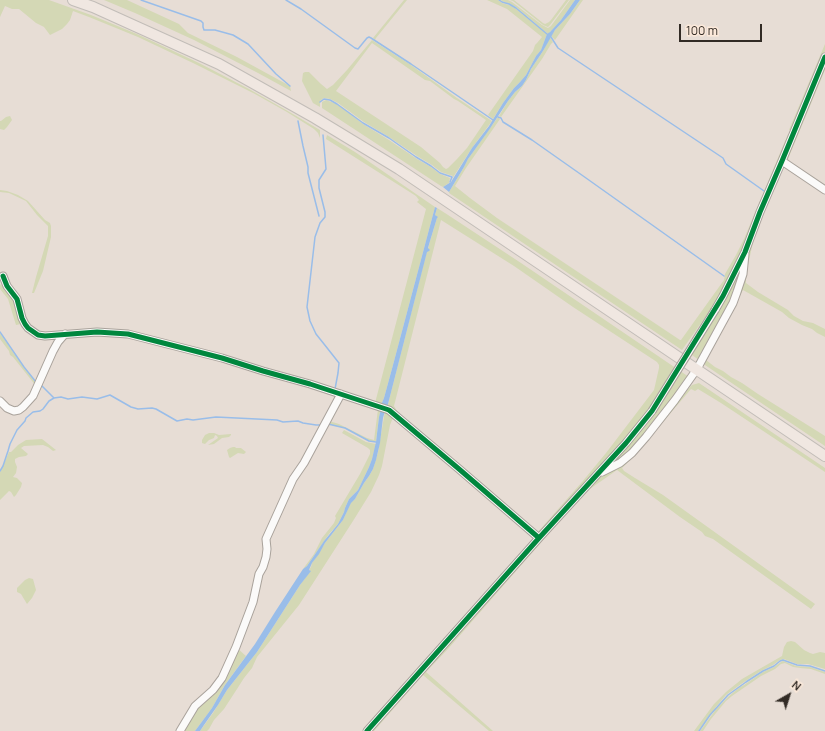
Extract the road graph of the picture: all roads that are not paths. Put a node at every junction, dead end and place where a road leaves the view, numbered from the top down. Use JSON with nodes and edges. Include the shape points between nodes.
{"nodes":[{"id":1,"x":73,"y":0,"type":"edge"},
{"id":2,"x":825,"y":57,"type":"edge"},
{"id":3,"x":782,"y":161,"type":"junction"},
{"id":4,"x":825,"y":190,"type":"edge"},
{"id":5,"x":745,"y":252,"type":"junction"},
{"id":6,"x":3,"y":276,"type":"dead end"},
{"id":7,"x":65,"y":334,"type":"junction"},
{"id":8,"x":697,"y":369,"type":"junction"},
{"id":9,"x":341,"y":394,"type":"junction"},
{"id":10,"x":0,"y":401,"type":"edge"},
{"id":11,"x":825,"y":456,"type":"edge"},
{"id":12,"x":598,"y":474,"type":"junction"},
{"id":13,"x":538,"y":538,"type":"junction"},
{"id":14,"x":180,"y":731,"type":"edge"},
{"id":15,"x":367,"y":731,"type":"edge"}],
"edges":[{"from":1,"to":8,"type":"highway","via":[[219,64],[315,118],[399,169]]},
{"from":2,"to":3,"type":"street"},
{"from":3,"to":4,"type":"street"},
{"from":3,"to":5,"type":"street"},
{"from":5,"to":8,"type":"street","via":[[743,274],[733,303]]},
{"from":5,"to":12,"type":"street","bridge":true,"via":[[724,296],[652,411]]},
{"from":6,"to":7,"type":"street","via":[[17,298],[22,318],[28,328],[38,335]]},
{"from":7,"to":9,"type":"street","via":[[128,334],[222,358]]},
{"from":7,"to":10,"type":"street","via":[[53,351],[33,396],[23,407],[14,411]]},
{"from":8,"to":11,"type":"highway"},
{"from":8,"to":12,"type":"street","via":[[671,406],[632,453],[620,463]]},
{"from":9,"to":13,"type":"street","via":[[389,410]]},
{"from":9,"to":14,"type":"street","via":[[304,463],[292,479],[266,539],[266,557],[258,574],[253,602],[222,678],[195,706]]},
{"from":12,"to":13,"type":"street"},
{"from":13,"to":15,"type":"street"}]}
